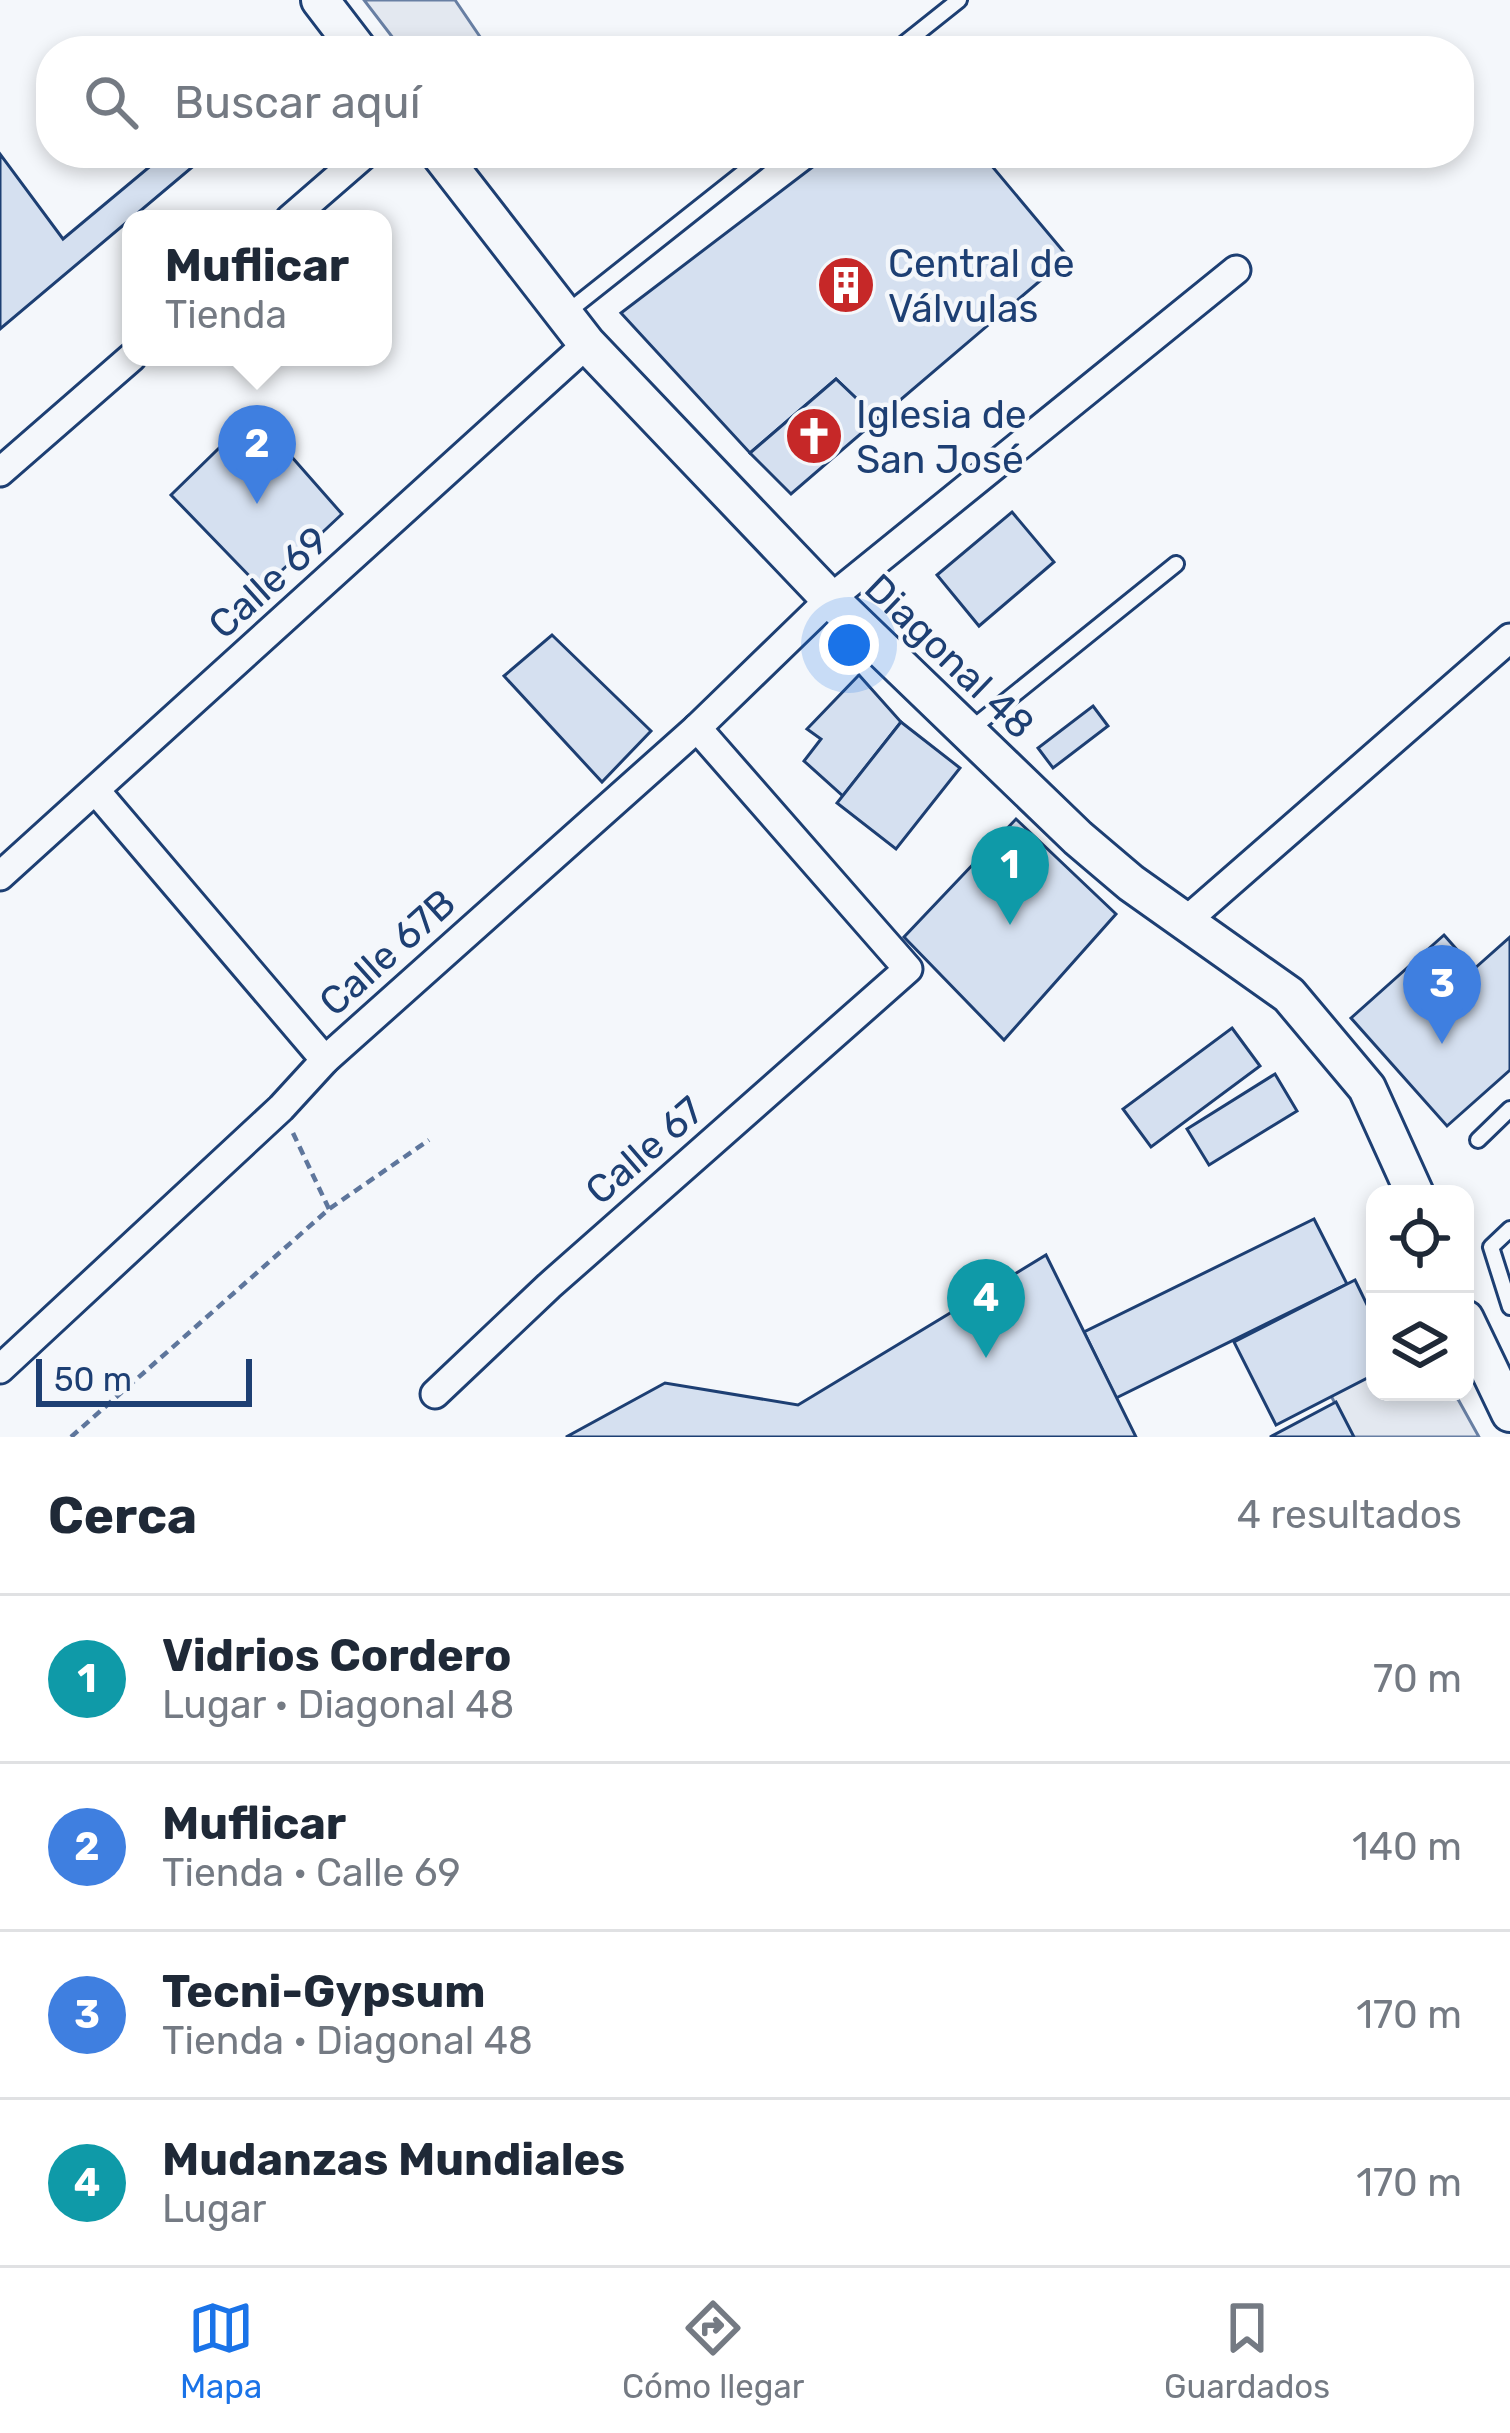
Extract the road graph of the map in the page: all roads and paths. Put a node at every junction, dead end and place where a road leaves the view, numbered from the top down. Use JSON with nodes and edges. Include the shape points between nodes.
{"nodes":[{"id":1,"x":320,"y":0,"type":"edge"},
{"id":2,"x":959,"y":0,"type":"edge"},
{"id":3,"x":348,"y":36,"type":"edge"},
{"id":4,"x":914,"y":36,"type":"edge"},
{"id":5,"x":348,"y":168,"type":"edge"},
{"id":6,"x":451,"y":168,"type":"edge"},
{"id":7,"x":749,"y":168,"type":"edge"},
{"id":8,"x":300,"y":210,"type":"edge"},
{"id":9,"x":1236,"y":271,"type":"dead end"},
{"id":10,"x":565,"y":314,"type":"junction"},
{"id":11,"x":587,"y":344,"type":"junction"},
{"id":12,"x":122,"y":366,"type":"edge"},
{"id":13,"x":0,"y":472,"type":"edge"},
{"id":14,"x":1176,"y":564,"type":"dead end"},
{"id":15,"x":830,"y":599,"type":"junction"},
{"id":16,"x":1510,"y":638,"type":"edge"},
{"id":17,"x":697,"y":728,"type":"junction"},
{"id":18,"x":966,"y":733,"type":"junction"},
{"id":19,"x":96,"y":791,"type":"junction"},
{"id":20,"x":0,"y":876,"type":"edge"},
{"id":21,"x":1186,"y":921,"type":"junction"},
{"id":22,"x":325,"y":1060,"type":"junction"},
{"id":23,"x":281,"y":1108,"type":"junction"},
{"id":24,"x":1510,"y":1109,"type":"edge"},
{"id":25,"x":429,"y":1140,"type":"dead end"},
{"id":26,"x":1478,"y":1140,"type":"dead end"},
{"id":27,"x":1411,"y":1185,"type":"edge"},
{"id":28,"x":328,"y":1209,"type":"junction"},
{"id":29,"x":1510,"y":1229,"type":"edge"},
{"id":30,"x":1510,"y":1307,"type":"edge"},
{"id":31,"x":1474,"y":1338,"type":"edge"},
{"id":32,"x":0,"y":1369,"type":"edge"},
{"id":33,"x":435,"y":1394,"type":"dead end"},
{"id":34,"x":1510,"y":1413,"type":"edge"},
{"id":35,"x":71,"y":1437,"type":"edge"}],
"edges":[{"from":1,"to":3,"type":"street"},
{"from":2,"to":4,"type":"lane"},
{"from":5,"to":8,"type":"street"},
{"from":6,"to":10,"type":"street","name":"Diagonal 48"},
{"from":7,"to":10,"type":"lane"},
{"from":9,"to":15,"type":"street"},
{"from":10,"to":11,"type":"street","name":"Diagonal 48"},
{"from":11,"to":15,"type":"street","name":"Diagonal 48"},
{"from":11,"to":19,"type":"street","name":"Calle 69"},
{"from":12,"to":13,"type":"street"},
{"from":14,"to":18,"type":"lane"},
{"from":15,"to":17,"type":"street","name":"Calle 67B"},
{"from":15,"to":18,"type":"street","name":"Diagonal 48"},
{"from":16,"to":21,"type":"street"},
{"from":17,"to":22,"type":"street","name":"Calle 67B"},
{"from":17,"to":33,"type":"street","name":"Calle 67","via":[[908,969]]},
{"from":18,"to":21,"type":"street","name":"Diagonal 48","via":[[1131,883]]},
{"from":19,"to":20,"type":"street","name":"Calle 69"},
{"from":19,"to":22,"type":"street"},
{"from":21,"to":27,"type":"street","name":"Diagonal 48","via":[[1302,1010],[1367,1088]]},
{"from":22,"to":23,"type":"street","name":"Calle 67B"},
{"from":23,"to":28,"type":"path"},
{"from":23,"to":32,"type":"street","name":"Calle 67B"},
{"from":24,"to":26,"type":"lane"},
{"from":25,"to":28,"type":"path"},
{"from":28,"to":35,"type":"path"},
{"from":29,"to":30,"type":"lane","via":[[1491,1247]]},
{"from":31,"to":34,"type":"street"}]}
